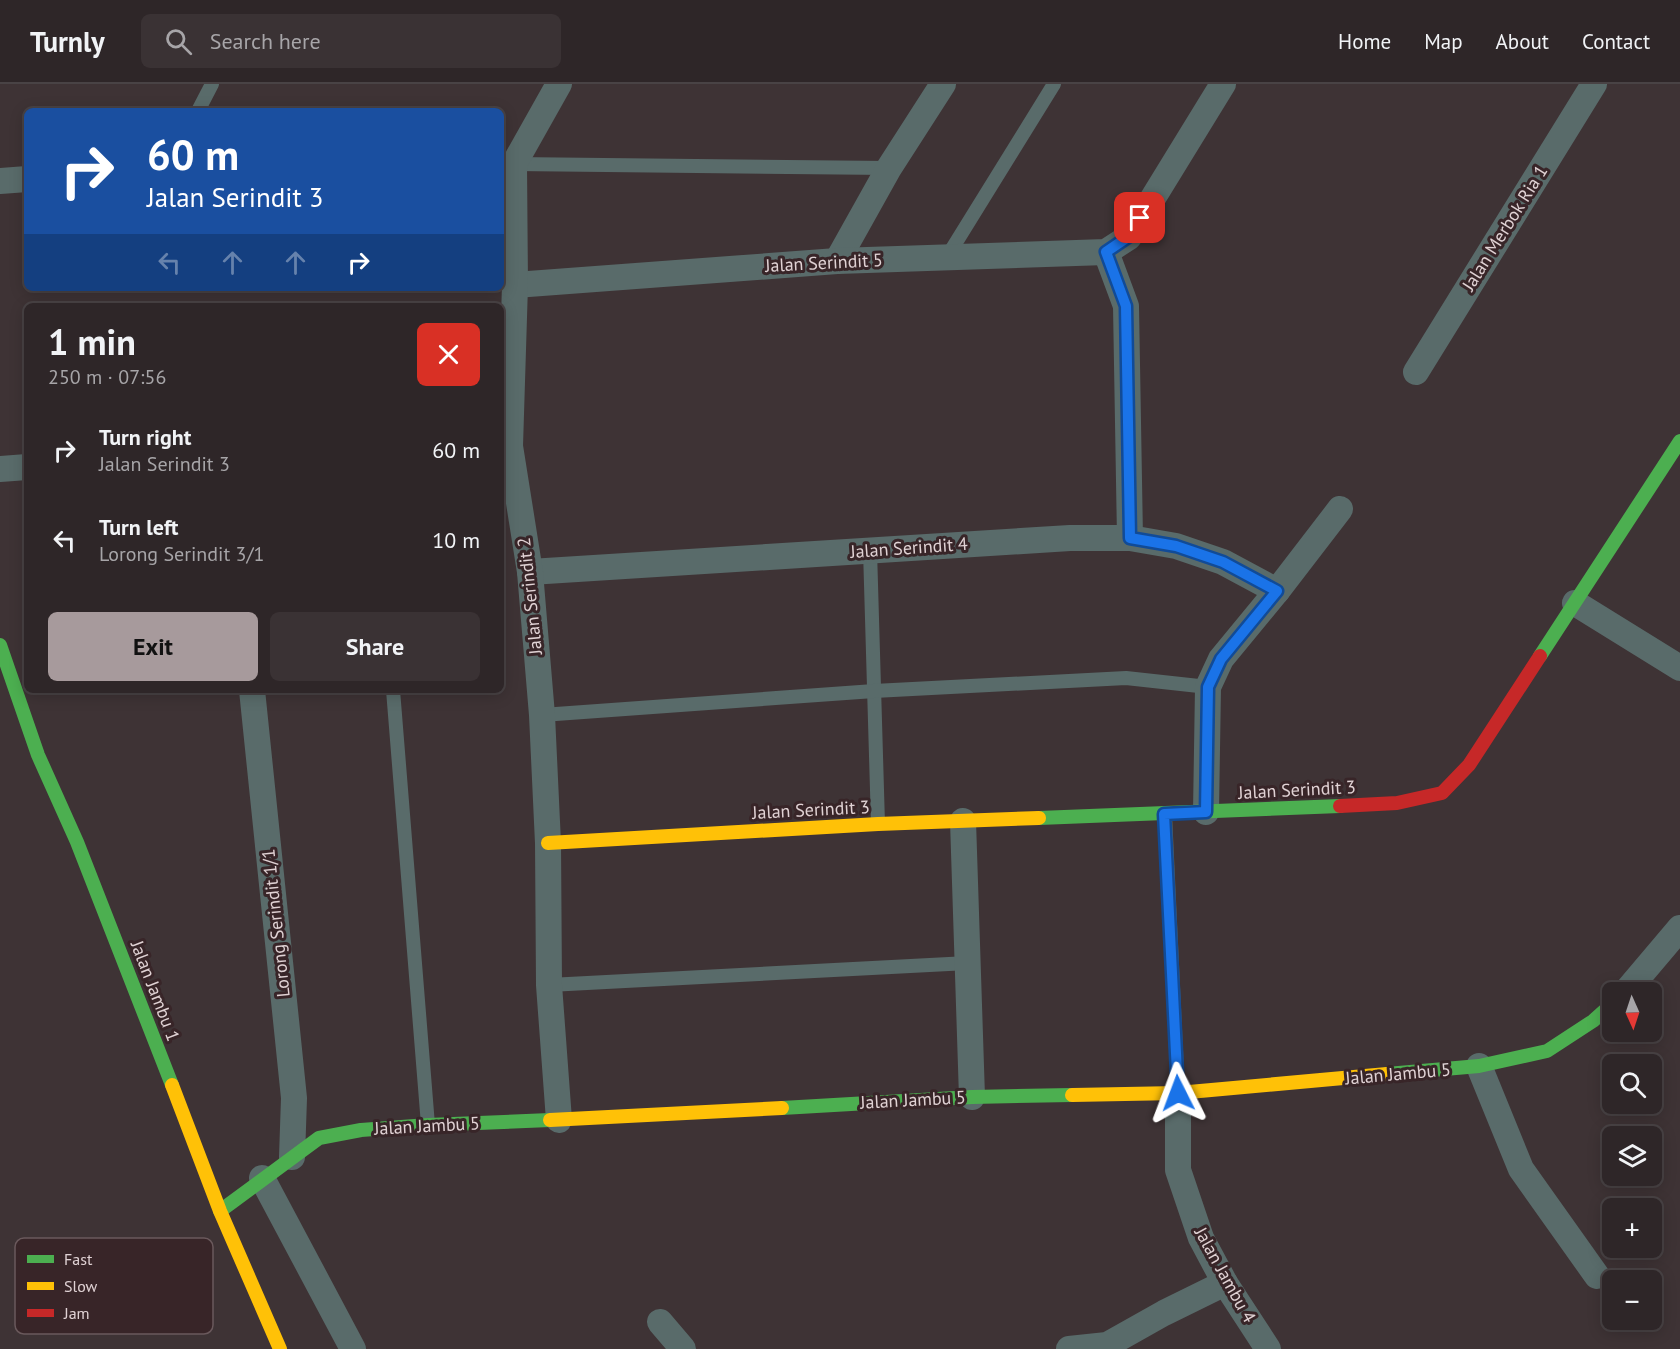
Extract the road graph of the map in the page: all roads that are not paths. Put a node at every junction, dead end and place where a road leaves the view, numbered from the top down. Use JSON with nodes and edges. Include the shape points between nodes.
{"nodes":[{"id":1,"x":212,"y":84,"type":"edge"},
{"id":2,"x":559,"y":84,"type":"edge"},
{"id":3,"x":943,"y":84,"type":"edge"},
{"id":4,"x":1054,"y":84,"type":"edge"},
{"id":5,"x":1223,"y":84,"type":"edge"},
{"id":6,"x":1594,"y":84,"type":"edge"},
{"id":7,"x":200,"y":108,"type":"edge"},
{"id":8,"x":508,"y":163,"type":"edge"},
{"id":9,"x":889,"y":168,"type":"junction"},
{"id":10,"x":24,"y":179,"type":"edge"},
{"id":11,"x":0,"y":181,"type":"edge"},
{"id":12,"x":1106,"y":252,"type":"junction"},
{"id":13,"x":947,"y":257,"type":"junction"},
{"id":14,"x":837,"y":261,"type":"junction"},
{"id":15,"x":515,"y":285,"type":"junction"},
{"id":16,"x":1416,"y":372,"type":"dead end"},
{"id":17,"x":1680,"y":441,"type":"edge"},
{"id":18,"x":505,"y":447,"type":"edge"},
{"id":19,"x":24,"y":467,"type":"edge"},
{"id":20,"x":0,"y":469,"type":"edge"},
{"id":21,"x":1340,"y":509,"type":"dead end"},
{"id":22,"x":1130,"y":538,"type":"junction"},
{"id":23,"x":870,"y":550,"type":"junction"},
{"id":24,"x":530,"y":573,"type":"junction"},
{"id":25,"x":1277,"y":591,"type":"junction"},
{"id":26,"x":1575,"y":603,"type":"junction"},
{"id":27,"x":0,"y":645,"type":"edge"},
{"id":28,"x":1680,"y":668,"type":"edge"},
{"id":29,"x":1208,"y":687,"type":"junction"},
{"id":30,"x":874,"y":691,"type":"junction"},
{"id":31,"x":252,"y":693,"type":"edge"},
{"id":32,"x":393,"y":693,"type":"edge"},
{"id":33,"x":542,"y":715,"type":"junction"},
{"id":34,"x":1206,"y":812,"type":"junction"},
{"id":35,"x":1164,"y":814,"type":"junction"},
{"id":36,"x":963,"y":821,"type":"junction"},
{"id":37,"x":878,"y":824,"type":"junction"},
{"id":38,"x":548,"y":843,"type":"junction"},
{"id":39,"x":1680,"y":928,"type":"edge"},
{"id":40,"x":968,"y":963,"type":"junction"},
{"id":41,"x":1634,"y":982,"type":"edge"},
{"id":42,"x":549,"y":985,"type":"junction"},
{"id":43,"x":1602,"y":1013,"type":"edge"},
{"id":44,"x":1479,"y":1066,"type":"junction"},
{"id":45,"x":1178,"y":1093,"type":"junction"},
{"id":46,"x":972,"y":1097,"type":"junction"},
{"id":47,"x":559,"y":1120,"type":"junction"},
{"id":48,"x":428,"y":1125,"type":"junction"},
{"id":49,"x":292,"y":1157,"type":"junction"},
{"id":50,"x":262,"y":1178,"type":"junction"},
{"id":51,"x":220,"y":1210,"type":"junction"},
{"id":52,"x":1597,"y":1276,"type":"dead end"},
{"id":53,"x":1225,"y":1283,"type":"junction"},
{"id":54,"x":660,"y":1322,"type":"dead end"},
{"id":55,"x":280,"y":1349,"type":"edge"},
{"id":56,"x":353,"y":1349,"type":"edge"},
{"id":57,"x":683,"y":1349,"type":"edge"},
{"id":58,"x":1069,"y":1349,"type":"edge"},
{"id":59,"x":1268,"y":1349,"type":"edge"}],
"edges":[{"from":1,"to":7,"type":"lane"},
{"from":2,"to":8,"type":"street","name":"Jalan Serindit 2"},
{"from":3,"to":9,"type":"street"},
{"from":4,"to":13,"type":"lane"},
{"from":5,"to":12,"type":"street","via":[[1128,237]]},
{"from":6,"to":16,"type":"street","name":"Jalan Merbok Ria 1"},
{"from":8,"to":9,"type":"lane"},
{"from":8,"to":15,"type":"street","name":"Jalan Serindit 2"},
{"from":9,"to":14,"type":"street"},
{"from":10,"to":11,"type":"street"},
{"from":12,"to":13,"type":"street","name":"Jalan Serindit 5"},
{"from":12,"to":22,"type":"street","via":[[1126,306]]},
{"from":13,"to":14,"type":"street","name":"Jalan Serindit 5"},
{"from":14,"to":15,"type":"street","name":"Jalan Serindit 5"},
{"from":15,"to":18,"type":"street","name":"Jalan Serindit 2"},
{"from":17,"to":26,"type":"street","name":"Jalan Serindit 3"},
{"from":18,"to":24,"type":"street","name":"Jalan Serindit 2"},
{"from":19,"to":20,"type":"street"},
{"from":21,"to":25,"type":"street"},
{"from":22,"to":23,"type":"street","name":"Jalan Serindit 4"},
{"from":22,"to":25,"type":"street","name":"Jalan Serindit 4","via":[[1176,546],[1223,562]]},
{"from":23,"to":24,"type":"street","name":"Jalan Serindit 4"},
{"from":23,"to":30,"type":"lane"},
{"from":24,"to":33,"type":"street","name":"Jalan Serindit 2"},
{"from":25,"to":29,"type":"street","via":[[1221,659]]},
{"from":26,"to":28,"type":"street"},
{"from":26,"to":34,"type":"street","name":"Jalan Serindit 3","via":[[1469,765],[1442,794],[1397,803]]},
{"from":27,"to":51,"type":"street","name":"Jalan Jambu 1","via":[[38,756],[77,842]]},
{"from":29,"to":30,"type":"lane","via":[[1126,678]]},
{"from":29,"to":34,"type":"street"},
{"from":30,"to":33,"type":"lane"},
{"from":30,"to":37,"type":"lane"},
{"from":31,"to":49,"type":"street","name":"Lorong Serindit 1/1","via":[[294,1098]]},
{"from":32,"to":48,"type":"lane"},
{"from":33,"to":38,"type":"street","name":"Jalan Serindit 2"},
{"from":34,"to":35,"type":"street","name":"Jalan Serindit 3"},
{"from":35,"to":36,"type":"street","name":"Jalan Serindit 3"},
{"from":35,"to":45,"type":"lane"},
{"from":36,"to":37,"type":"street","name":"Jalan Serindit 3"},
{"from":36,"to":40,"type":"street"},
{"from":37,"to":38,"type":"street","name":"Jalan Serindit 3"},
{"from":38,"to":42,"type":"street","name":"Jalan Serindit 2"},
{"from":39,"to":41,"type":"street"},
{"from":40,"to":42,"type":"lane"},
{"from":40,"to":46,"type":"street"},
{"from":42,"to":47,"type":"street","name":"Jalan Serindit 2"},
{"from":43,"to":44,"type":"street","name":"Jalan Jambu 5","via":[[1547,1051]]},
{"from":44,"to":45,"type":"street","name":"Jalan Jambu 5"},
{"from":44,"to":52,"type":"street","via":[[1521,1169]]},
{"from":45,"to":46,"type":"street","name":"Jalan Jambu 5"},
{"from":45,"to":53,"type":"street","name":"Jalan Jambu 4","via":[[1178,1170],[1201,1238]]},
{"from":46,"to":47,"type":"street","name":"Jalan Jambu 5"},
{"from":47,"to":48,"type":"street","name":"Jalan Jambu 5"},
{"from":48,"to":49,"type":"street","name":"Jalan Jambu 5","via":[[319,1138]]},
{"from":49,"to":50,"type":"street","name":"Jalan Jambu 5"},
{"from":50,"to":51,"type":"street","name":"Jalan Jambu 5"},
{"from":50,"to":56,"type":"street"},
{"from":51,"to":55,"type":"street","name":"Jalan Jambu 1"},
{"from":53,"to":58,"type":"street","via":[[1107,1345]]},
{"from":53,"to":59,"type":"street","name":"Jalan Jambu 4"},
{"from":54,"to":57,"type":"street"}]}
